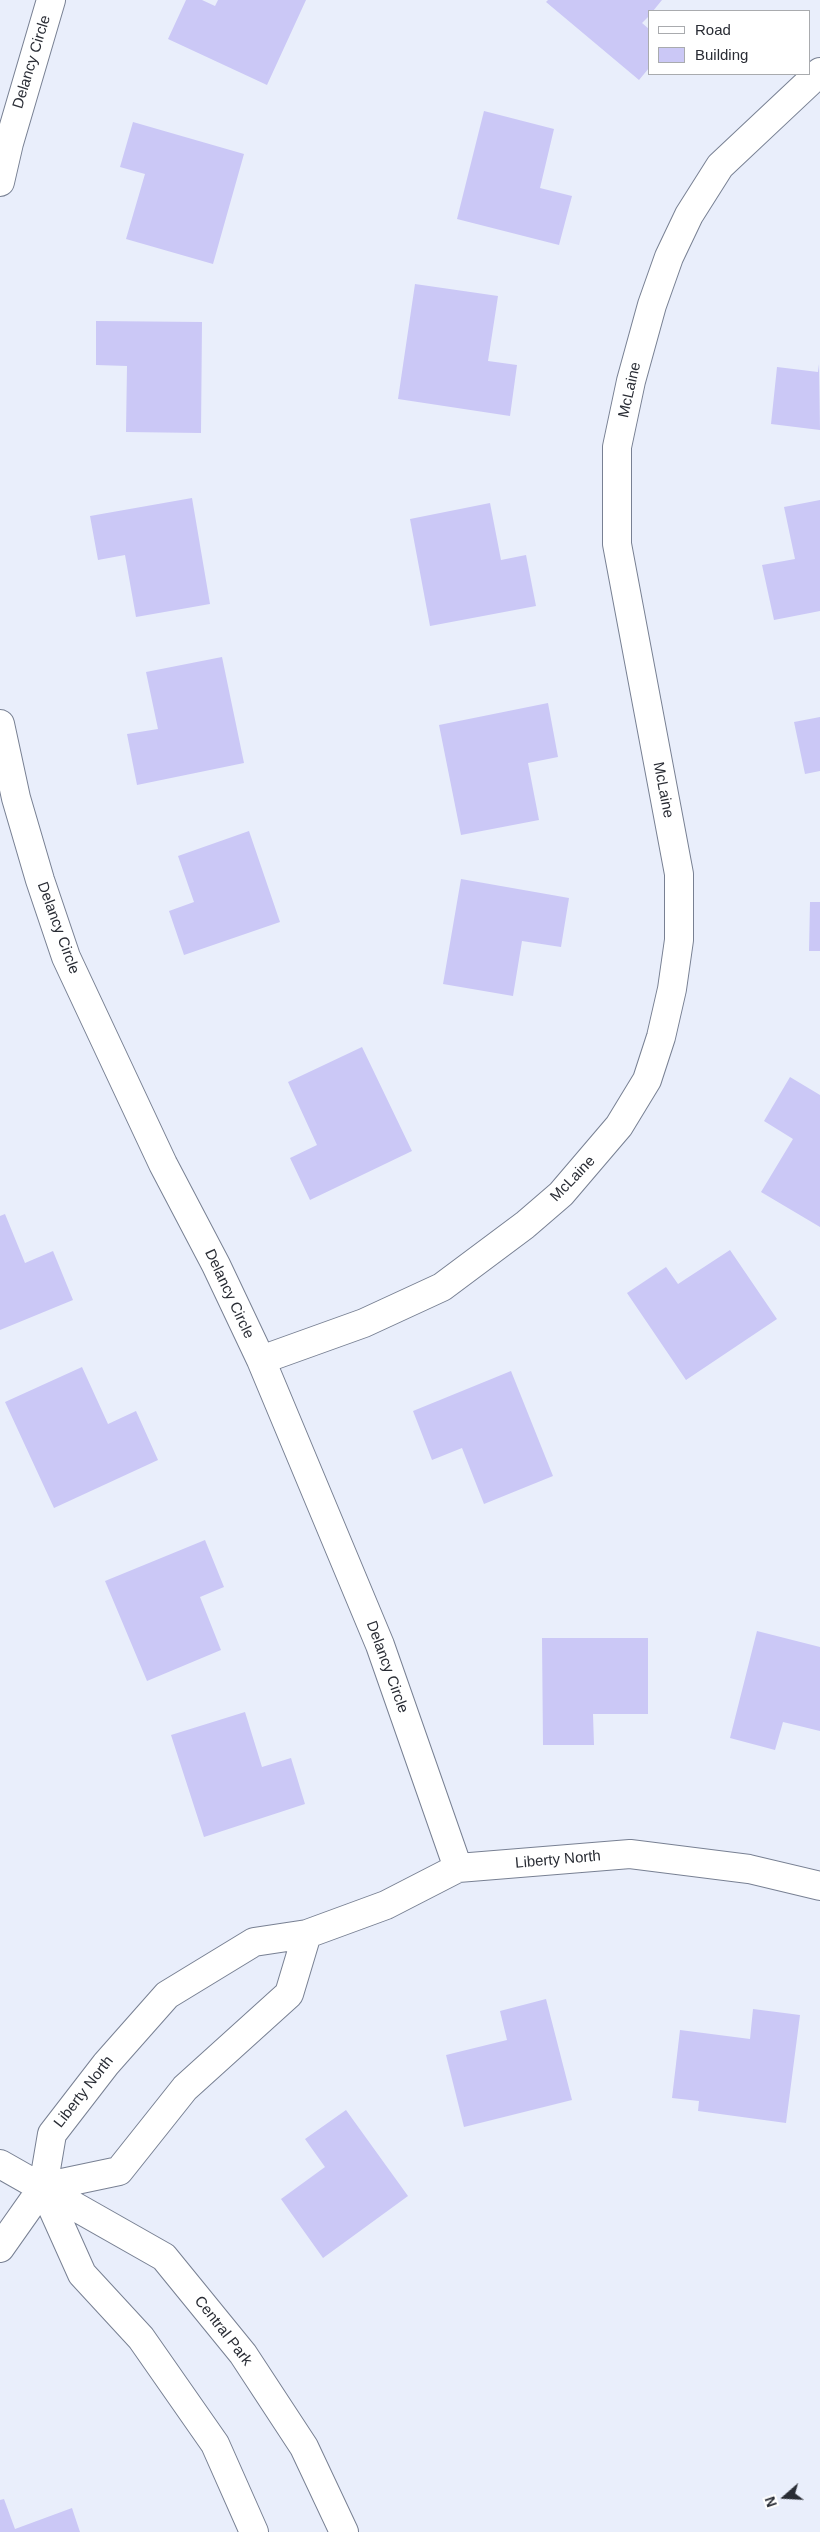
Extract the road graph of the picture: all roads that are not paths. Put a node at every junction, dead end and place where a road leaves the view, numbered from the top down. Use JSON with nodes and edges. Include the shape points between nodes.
{"nodes":[{"id":1,"x":51,"y":0,"type":"edge"},
{"id":2,"x":820,"y":72,"type":"edge"},
{"id":3,"x":0,"y":182,"type":"edge"},
{"id":4,"x":0,"y":724,"type":"edge"},
{"id":5,"x":260,"y":1360,"type":"junction"},
{"id":6,"x":458,"y":1868,"type":"junction"},
{"id":7,"x":820,"y":1886,"type":"edge"},
{"id":8,"x":307,"y":1934,"type":"junction"},
{"id":9,"x":0,"y":2164,"type":"edge"},
{"id":10,"x":43,"y":2187,"type":"junction"},
{"id":11,"x":0,"y":2248,"type":"edge"},
{"id":12,"x":254,"y":2532,"type":"edge"},
{"id":13,"x":344,"y":2532,"type":"edge"}],
"edges":[{"from":1,"to":3,"type":"street","name":"Delancy Circle"},
{"from":2,"to":5,"type":"street","name":"McLaine","via":[[720,166],[689,215],[669,257],[652,305],[617,447],[617,544],[679,874],[679,940],[672,989],[647,1080],[620,1126],[560,1194],[442,1287],[364,1322]]},
{"from":4,"to":5,"type":"street","name":"Delancy Circle","via":[[16,798],[66,956],[163,1164],[216,1265]]},
{"from":5,"to":6,"type":"street","name":"Delancy Circle","via":[[380,1645]]},
{"from":6,"to":7,"type":"street","name":"Liberty North","via":[[630,1854],[749,1869]]},
{"from":6,"to":8,"type":"street","name":"Liberty North","via":[[386,1905]]},
{"from":8,"to":10,"type":"street","via":[[289,1994],[185,2088],[119,2171]]},
{"from":8,"to":10,"type":"street","name":"Liberty North","via":[[254,1942],[167,1995],[106,2064],[52,2134]]},
{"from":9,"to":10,"type":"street","name":"Central Park"},
{"from":10,"to":11,"type":"street"},
{"from":10,"to":12,"type":"street","via":[[82,2274],[141,2338],[215,2444]]},
{"from":10,"to":13,"type":"street","name":"Central Park","via":[[164,2257],[243,2354],[304,2447]]}]}
